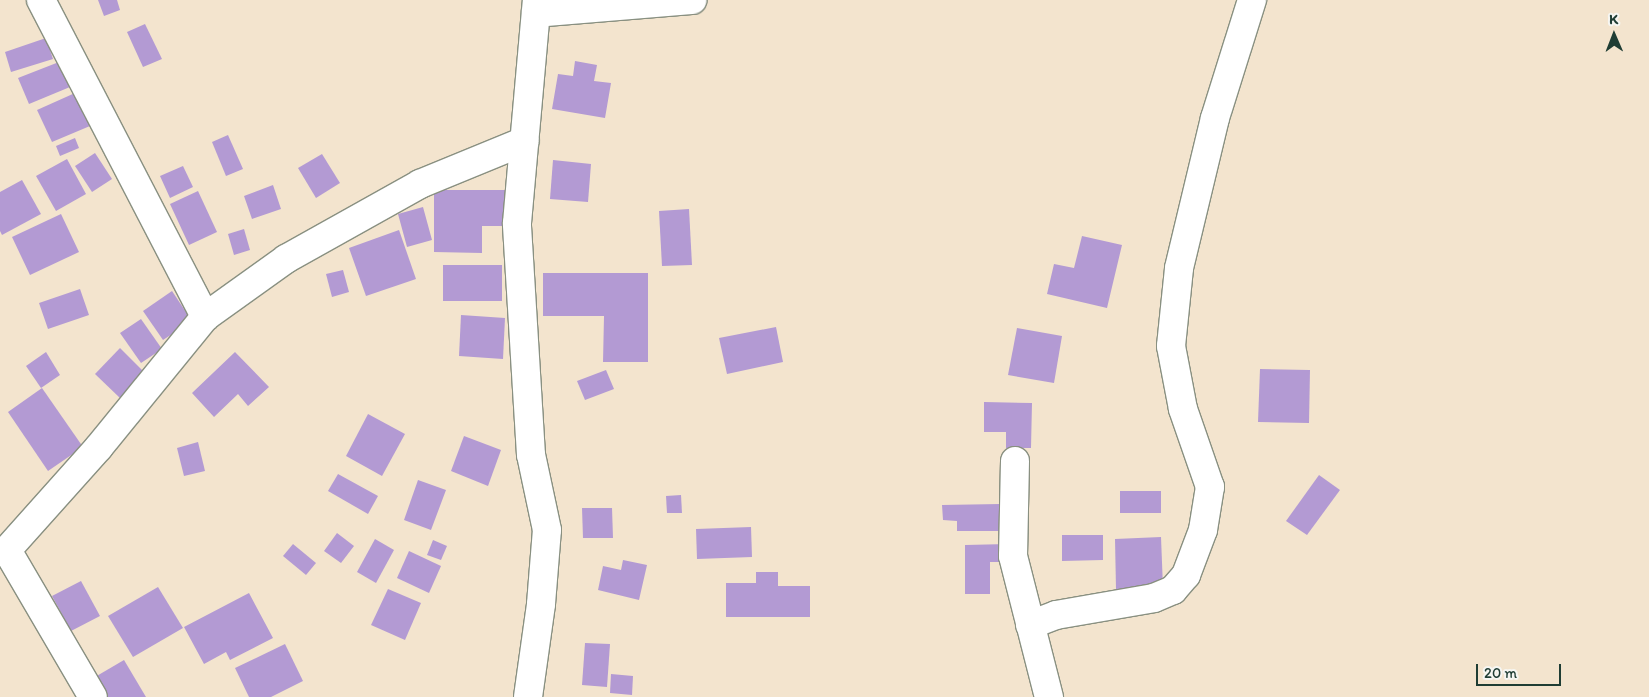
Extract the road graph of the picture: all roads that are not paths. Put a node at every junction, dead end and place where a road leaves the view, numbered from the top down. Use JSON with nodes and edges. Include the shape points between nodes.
{"nodes":[{"id":1,"x":41,"y":0,"type":"edge"},
{"id":2,"x":692,"y":0,"type":"edge"},
{"id":3,"x":1252,"y":0,"type":"edge"},
{"id":4,"x":536,"y":6,"type":"edge"},
{"id":5,"x":525,"y":141,"type":"junction"},
{"id":6,"x":205,"y":317,"type":"junction"},
{"id":7,"x":1015,"y":461,"type":"dead end"},
{"id":8,"x":3,"y":551,"type":"edge"},
{"id":9,"x":1030,"y":625,"type":"junction"},
{"id":10,"x":92,"y":697,"type":"edge"},
{"id":11,"x":528,"y":697,"type":"edge"},
{"id":12,"x":1049,"y":697,"type":"edge"}],
"edges":[{"from":1,"to":6,"type":"street"},
{"from":2,"to":4,"type":"street"},
{"from":3,"to":9,"type":"street","via":[[1215,118],[1179,268],[1171,346],[1183,409],[1210,487],[1203,530],[1186,575],[1173,590],[1154,598],[1056,614]]},
{"from":4,"to":5,"type":"street"},
{"from":5,"to":6,"type":"street","via":[[420,184],[286,259]]},
{"from":5,"to":11,"type":"street","via":[[517,223],[531,455],[547,530]]},
{"from":6,"to":8,"type":"street","via":[[99,447]]},
{"from":7,"to":9,"type":"street","via":[[1013,556]]},
{"from":8,"to":10,"type":"street"},
{"from":9,"to":12,"type":"street"}]}
